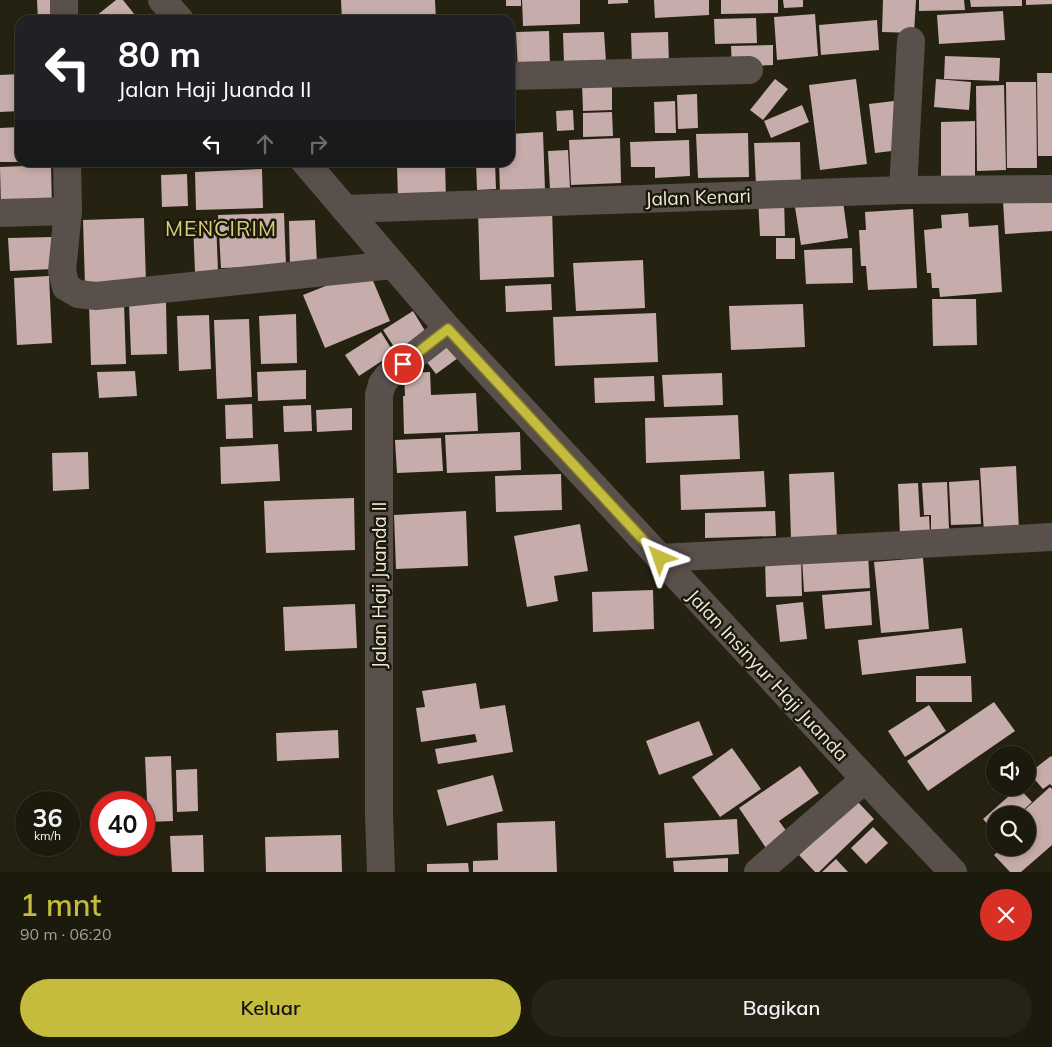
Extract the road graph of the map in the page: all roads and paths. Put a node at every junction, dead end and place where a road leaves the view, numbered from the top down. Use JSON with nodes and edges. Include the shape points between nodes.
{"nodes":[{"id":1,"x":64,"y":0,"type":"edge"},
{"id":2,"x":162,"y":0,"type":"edge"},
{"id":3,"x":64,"y":15,"type":"edge"},
{"id":4,"x":176,"y":15,"type":"edge"},
{"id":5,"x":911,"y":41,"type":"dead end"},
{"id":6,"x":749,"y":70,"type":"dead end"},
{"id":7,"x":515,"y":76,"type":"edge"},
{"id":8,"x":67,"y":167,"type":"edge"},
{"id":9,"x":309,"y":167,"type":"edge"},
{"id":10,"x":1052,"y":189,"type":"edge"},
{"id":11,"x":904,"y":190,"type":"junction"},
{"id":12,"x":345,"y":209,"type":"junction"},
{"id":13,"x":68,"y":210,"type":"junction"},
{"id":14,"x":0,"y":214,"type":"edge"},
{"id":15,"x":392,"y":265,"type":"junction"},
{"id":16,"x":448,"y":329,"type":"junction"},
{"id":17,"x":1052,"y":537,"type":"edge"},
{"id":18,"x":660,"y":558,"type":"junction"},
{"id":19,"x":865,"y":779,"type":"junction"},
{"id":20,"x":381,"y":872,"type":"edge"},
{"id":21,"x":758,"y":872,"type":"edge"},
{"id":22,"x":953,"y":872,"type":"edge"}],
"edges":[{"from":1,"to":3,"type":"street"},
{"from":2,"to":4,"type":"street"},
{"from":5,"to":11,"type":"street"},
{"from":6,"to":7,"type":"street"},
{"from":8,"to":13,"type":"street"},
{"from":9,"to":12,"type":"street","name":"Jalan Insinyur Haji Juanda"},
{"from":10,"to":11,"type":"street","name":"Jalan Kenari"},
{"from":11,"to":12,"type":"street","name":"Jalan Kenari"},
{"from":12,"to":15,"type":"street","name":"Jalan Insinyur Haji Juanda"},
{"from":13,"to":14,"type":"street"},
{"from":13,"to":15,"type":"street","via":[[62,271],[66,287],[78,294],[96,296]]},
{"from":15,"to":16,"type":"street","name":"Jalan Insinyur Haji Juanda"},
{"from":16,"to":18,"type":"street","name":"Jalan Insinyur Haji Juanda"},
{"from":16,"to":20,"type":"street","name":"Jalan Haji Juanda II","via":[[388,376],[379,394]]},
{"from":17,"to":18,"type":"street"},
{"from":18,"to":19,"type":"street","name":"Jalan Insinyur Haji Juanda"},
{"from":19,"to":21,"type":"street"},
{"from":19,"to":22,"type":"street","name":"Jalan Insinyur Haji Juanda"}]}
